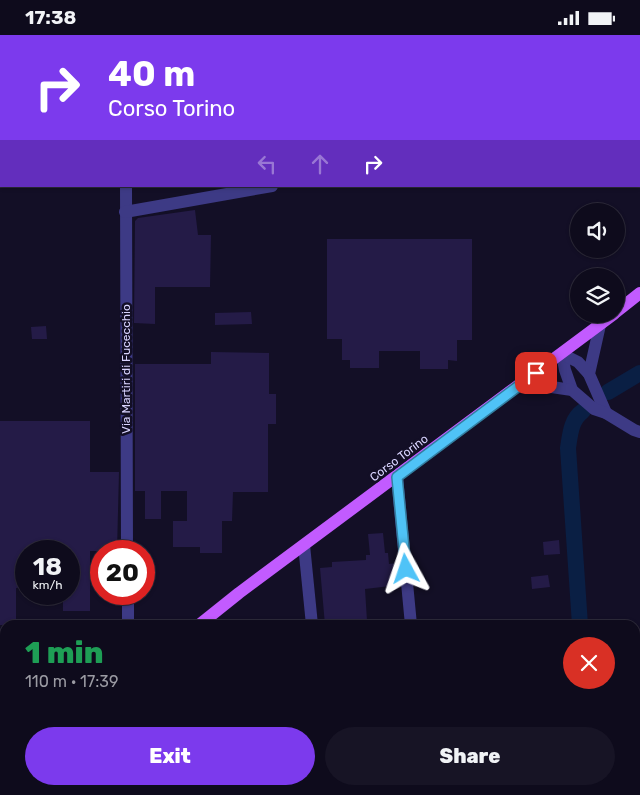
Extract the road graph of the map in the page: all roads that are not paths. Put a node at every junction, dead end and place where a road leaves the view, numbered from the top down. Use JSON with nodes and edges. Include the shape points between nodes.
{"nodes":[{"id":1,"x":126,"y":187,"type":"edge"},
{"id":2,"x":266,"y":187,"type":"edge"},
{"id":3,"x":126,"y":212,"type":"junction"},
{"id":4,"x":640,"y":293,"type":"edge"},
{"id":5,"x":625,"y":305,"type":"edge"},
{"id":6,"x":602,"y":323,"type":"edge"},
{"id":7,"x":600,"y":325,"type":"junction"},
{"id":8,"x":562,"y":354,"type":"junction"},
{"id":9,"x":589,"y":374,"type":"junction"},
{"id":10,"x":524,"y":383,"type":"junction"},
{"id":11,"x":572,"y":390,"type":"junction"},
{"id":12,"x":606,"y":413,"type":"junction"},
{"id":13,"x":640,"y":431,"type":"edge"},
{"id":14,"x":397,"y":477,"type":"junction"},
{"id":15,"x":128,"y":540,"type":"edge"},
{"id":16,"x":304,"y":545,"type":"junction"},
{"id":17,"x":128,"y":605,"type":"edge"},
{"id":18,"x":128,"y":620,"type":"edge"},
{"id":19,"x":206,"y":620,"type":"edge"},
{"id":20,"x":312,"y":620,"type":"edge"},
{"id":21,"x":411,"y":620,"type":"edge"}],
"edges":[{"from":1,"to":3,"type":"street","name":"Via Martiri di Fucecchio"},
{"from":2,"to":3,"type":"street"},
{"from":3,"to":15,"type":"street","name":"Via Martiri di Fucecchio"},
{"from":4,"to":5,"type":"main road","name":"Corso Torino"},
{"from":6,"to":7,"type":"main road","name":"Corso Torino"},
{"from":7,"to":8,"type":"main road","name":"Corso Torino"},
{"from":7,"to":9,"type":"street"},
{"from":8,"to":9,"type":"street","via":[[578,362]]},
{"from":8,"to":10,"type":"main road","name":"Corso Torino"},
{"from":8,"to":11,"type":"street"},
{"from":9,"to":12,"type":"street"},
{"from":10,"to":11,"type":"street"},
{"from":10,"to":14,"type":"main road","name":"Corso Torino"},
{"from":11,"to":12,"type":"street","via":[[594,409]]},
{"from":12,"to":13,"type":"street"},
{"from":14,"to":16,"type":"main road","name":"Corso Torino"},
{"from":14,"to":21,"type":"street"},
{"from":16,"to":19,"type":"main road","name":"Corso Torino"},
{"from":16,"to":20,"type":"street"},
{"from":17,"to":18,"type":"street"}]}
